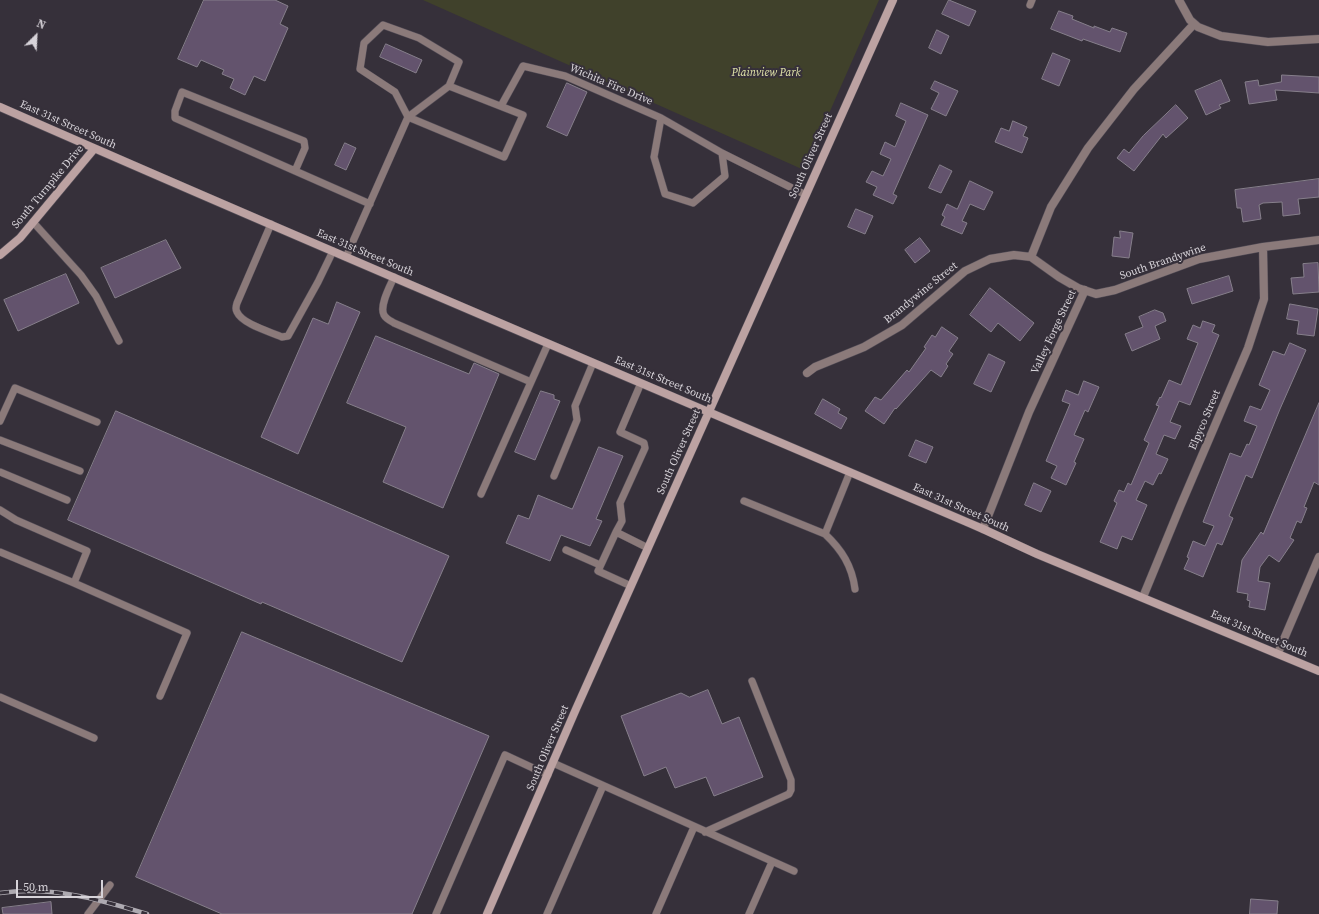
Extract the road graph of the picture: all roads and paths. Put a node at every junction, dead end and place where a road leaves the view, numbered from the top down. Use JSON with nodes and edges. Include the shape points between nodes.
{"nodes":[{"id":1,"x":893,"y":0,"type":"edge"},
{"id":2,"x":1179,"y":0,"type":"edge"},
{"id":3,"x":1194,"y":24,"type":"junction"},
{"id":4,"x":1319,"y":39,"type":"edge"},
{"id":5,"x":449,"y":86,"type":"junction"},
{"id":6,"x":502,"y":106,"type":"junction"},
{"id":7,"x":0,"y":108,"type":"edge"},
{"id":8,"x":408,"y":117,"type":"junction"},
{"id":9,"x":660,"y":118,"type":"junction"},
{"id":10,"x":94,"y":149,"type":"junction"},
{"id":11,"x":722,"y":153,"type":"junction"},
{"id":12,"x":295,"y":171,"type":"junction"},
{"id":13,"x":806,"y":195,"type":"junction"},
{"id":14,"x":370,"y":204,"type":"junction"},
{"id":15,"x":33,"y":222,"type":"junction"},
{"id":16,"x":271,"y":224,"type":"junction"},
{"id":17,"x":1319,"y":240,"type":"edge"},
{"id":18,"x":1263,"y":247,"type":"junction"},
{"id":19,"x":333,"y":251,"type":"junction"},
{"id":20,"x":0,"y":255,"type":"edge"},
{"id":21,"x":346,"y":257,"type":"junction"},
{"id":22,"x":1031,"y":257,"type":"junction"},
{"id":23,"x":394,"y":277,"type":"junction"},
{"id":24,"x":1085,"y":290,"type":"junction"},
{"id":25,"x":119,"y":341,"type":"dead end"},
{"id":26,"x":548,"y":344,"type":"junction"},
{"id":27,"x":593,"y":363,"type":"junction"},
{"id":28,"x":807,"y":373,"type":"dead end"},
{"id":29,"x":531,"y":382,"type":"junction"},
{"id":30,"x":641,"y":383,"type":"junction"},
{"id":31,"x":709,"y":412,"type":"junction"},
{"id":32,"x":0,"y":421,"type":"edge"},
{"id":33,"x":97,"y":422,"type":"dead end"},
{"id":34,"x":0,"y":440,"type":"edge"},
{"id":35,"x":80,"y":471,"type":"dead end"},
{"id":36,"x":0,"y":472,"type":"edge"},
{"id":37,"x":850,"y":472,"type":"junction"},
{"id":38,"x":554,"y":476,"type":"dead end"},
{"id":39,"x":481,"y":494,"type":"dead end"},
{"id":40,"x":67,"y":500,"type":"dead end"},
{"id":41,"x":744,"y":501,"type":"dead end"},
{"id":42,"x":0,"y":510,"type":"edge"},
{"id":43,"x":983,"y":530,"type":"junction"},
{"id":44,"x":616,"y":532,"type":"junction"},
{"id":45,"x":825,"y":534,"type":"junction"},
{"id":46,"x":648,"y":548,"type":"junction"},
{"id":47,"x":566,"y":550,"type":"dead end"},
{"id":48,"x":0,"y":552,"type":"edge"},
{"id":49,"x":1319,"y":557,"type":"edge"},
{"id":50,"x":600,"y":565,"type":"junction"},
{"id":51,"x":74,"y":583,"type":"junction"},
{"id":52,"x":631,"y":586,"type":"junction"},
{"id":53,"x":855,"y":590,"type":"dead end"},
{"id":54,"x":1143,"y":597,"type":"junction"},
{"id":55,"x":1278,"y":653,"type":"junction"},
{"id":56,"x":1319,"y":671,"type":"edge"},
{"id":57,"x":752,"y":681,"type":"dead end"},
{"id":58,"x":160,"y":696,"type":"dead end"},
{"id":59,"x":0,"y":697,"type":"edge"},
{"id":60,"x":94,"y":738,"type":"dead end"},
{"id":61,"x":553,"y":764,"type":"junction"},
{"id":62,"x":548,"y":775,"type":"junction"},
{"id":63,"x":603,"y":786,"type":"junction"},
{"id":64,"x":694,"y":826,"type":"junction"},
{"id":65,"x":705,"y":832,"type":"junction"},
{"id":66,"x":772,"y":862,"type":"junction"},
{"id":67,"x":794,"y":871,"type":"dead end"},
{"id":68,"x":110,"y":885,"type":"dead end"},
{"id":69,"x":88,"y":914,"type":"edge"},
{"id":70,"x":436,"y":914,"type":"edge"},
{"id":71,"x":487,"y":914,"type":"edge"},
{"id":72,"x":547,"y":914,"type":"edge"},
{"id":73,"x":656,"y":914,"type":"edge"},
{"id":74,"x":749,"y":914,"type":"edge"}],
"edges":[{"from":1,"to":13,"type":"street","name":"South Oliver Street"},
{"from":2,"to":3,"type":"street"},
{"from":3,"to":4,"type":"street","via":[[1221,36],[1268,42]]},
{"from":3,"to":22,"type":"street","via":[[1134,90],[1088,148],[1051,207]]},
{"from":5,"to":6,"type":"lane"},
{"from":5,"to":8,"type":"lane"},
{"from":5,"to":8,"type":"lane","via":[[459,62],[419,38],[383,25],[364,43],[360,69],[394,92]]},
{"from":6,"to":8,"type":"lane","via":[[523,115],[504,157]]},
{"from":6,"to":9,"type":"lane","name":"Wichita Fire Drive","via":[[523,66],[565,76]]},
{"from":7,"to":10,"type":"street","name":"East 31st Street South"},
{"from":8,"to":14,"type":"lane"},
{"from":9,"to":11,"type":"lane"},
{"from":9,"to":11,"type":"lane","name":"Wichita Fire Drive","via":[[654,157],[665,194],[693,203],[725,176]]},
{"from":10,"to":15,"type":"street","name":"South Turnpike Drive"},
{"from":10,"to":16,"type":"street","name":"East 31st Street South"},
{"from":11,"to":13,"type":"lane"},
{"from":12,"to":12,"type":"lane","via":[[175,118],[182,92],[304,141],[305,148]]},
{"from":12,"to":14,"type":"lane"},
{"from":13,"to":31,"type":"street","name":"South Oliver Street"},
{"from":14,"to":21,"type":"lane"},
{"from":15,"to":20,"type":"street","name":"South Turnpike Drive","via":[[20,238]]},
{"from":15,"to":25,"type":"lane","via":[[81,275],[96,296]]},
{"from":16,"to":19,"type":"street","name":"East 31st Street South"},
{"from":16,"to":19,"type":"lane","via":[[236,309],[246,321],[282,337],[288,336]]},
{"from":17,"to":18,"type":"street","name":"South Brandywine"},
{"from":18,"to":24,"type":"street","name":"South Brandywine","via":[[1199,259],[1115,290],[1096,294]]},
{"from":18,"to":54,"type":"street","name":"Elpyco Street","via":[[1264,299],[1250,341]]},
{"from":19,"to":21,"type":"street","name":"East 31st Street South"},
{"from":21,"to":23,"type":"street","name":"East 31st Street South"},
{"from":22,"to":24,"type":"street","name":"Valley Forge Street","via":[[1059,277]]},
{"from":22,"to":28,"type":"street","name":"Brandywine Street","via":[[1014,255],[990,259],[965,270],[902,325],[864,347],[815,367]]},
{"from":23,"to":26,"type":"street","name":"East 31st Street South"},
{"from":23,"to":29,"type":"lane","via":[[382,306],[387,319]]},
{"from":24,"to":43,"type":"street","name":"Valley Forge Street","via":[[1029,412]]},
{"from":26,"to":27,"type":"street","name":"East 31st Street South"},
{"from":26,"to":29,"type":"lane"},
{"from":27,"to":30,"type":"street","name":"East 31st Street South"},
{"from":27,"to":38,"type":"lane","via":[[575,406],[577,420]]},
{"from":29,"to":39,"type":"lane"},
{"from":30,"to":31,"type":"street","name":"East 31st Street South"},
{"from":30,"to":44,"type":"lane","via":[[620,432],[644,443],[645,448],[620,503],[622,521]]},
{"from":31,"to":37,"type":"street","name":"East 31st Street South"},
{"from":31,"to":46,"type":"street","name":"South Oliver Street"},
{"from":32,"to":33,"type":"lane","via":[[15,388]]},
{"from":34,"to":35,"type":"lane"},
{"from":36,"to":40,"type":"lane"},
{"from":37,"to":43,"type":"street","name":"East 31st Street South"},
{"from":37,"to":45,"type":"lane"},
{"from":41,"to":45,"type":"lane"},
{"from":42,"to":51,"type":"lane","via":[[16,520],[87,551]]},
{"from":43,"to":54,"type":"street","name":"East 31st Street South"},
{"from":44,"to":46,"type":"lane"},
{"from":44,"to":50,"type":"lane"},
{"from":45,"to":53,"type":"lane","via":[[834,542],[848,564]]},
{"from":46,"to":52,"type":"street","name":"South Oliver Street"},
{"from":47,"to":50,"type":"lane"},
{"from":48,"to":51,"type":"lane"},
{"from":49,"to":55,"type":"street"},
{"from":50,"to":52,"type":"lane","via":[[598,571]]},
{"from":51,"to":58,"type":"lane","via":[[187,633]]},
{"from":52,"to":61,"type":"street","name":"South Oliver Street"},
{"from":54,"to":55,"type":"street","name":"East 31st Street South"},
{"from":55,"to":56,"type":"street","name":"East 31st Street South"},
{"from":57,"to":65,"type":"lane","via":[[791,780],[791,790],[789,794]]},
{"from":59,"to":60,"type":"lane"},
{"from":61,"to":62,"type":"street","name":"South Oliver Street"},
{"from":61,"to":63,"type":"lane"},
{"from":62,"to":70,"type":"lane","via":[[505,755]]},
{"from":62,"to":71,"type":"street","name":"South Oliver Street"},
{"from":63,"to":64,"type":"lane"},
{"from":63,"to":72,"type":"lane"},
{"from":64,"to":65,"type":"lane"},
{"from":64,"to":73,"type":"lane"},
{"from":65,"to":66,"type":"lane"},
{"from":66,"to":67,"type":"lane"},
{"from":66,"to":74,"type":"lane"},
{"from":68,"to":69,"type":"lane"}]}
